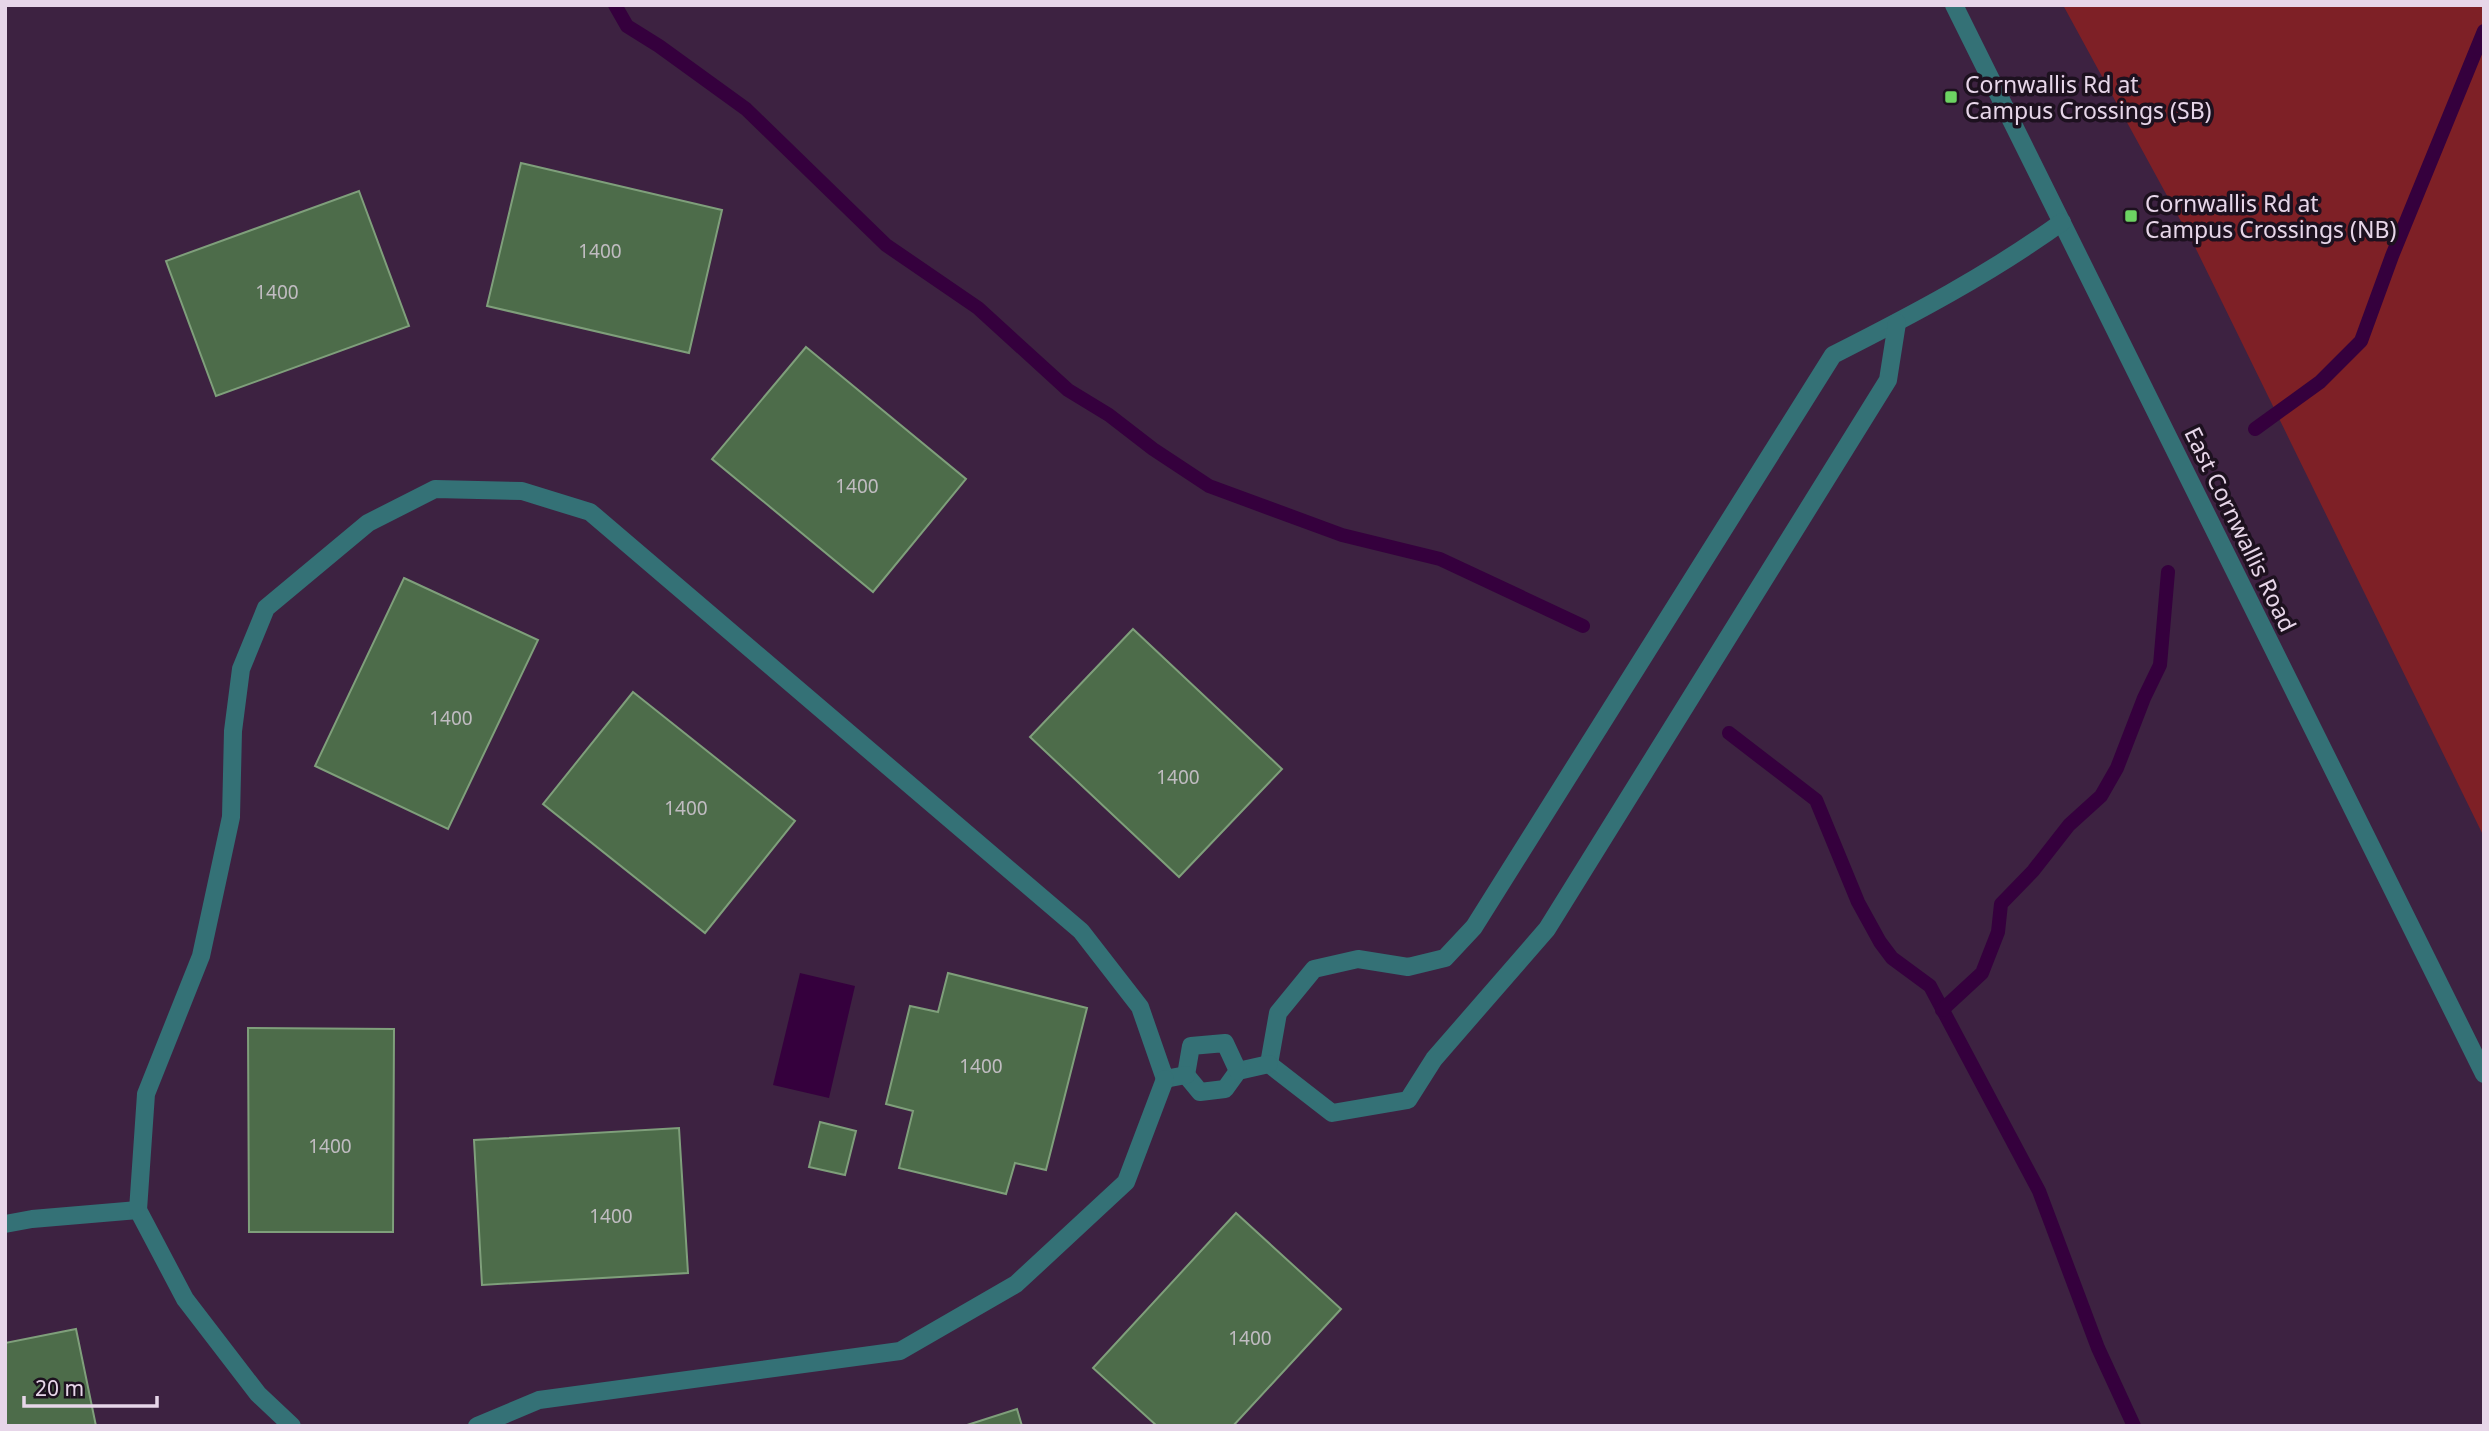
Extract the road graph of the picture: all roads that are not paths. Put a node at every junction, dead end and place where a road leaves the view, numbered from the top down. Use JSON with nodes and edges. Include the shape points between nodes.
{"nodes":[{"id":1,"x":1954,"y":5,"type":"edge"},
{"id":2,"x":2062,"y":222,"type":"junction"},
{"id":3,"x":1897,"y":323,"type":"junction"},
{"id":4,"x":1269,"y":1063,"type":"junction"},
{"id":5,"x":1238,"y":1071,"type":"junction"},
{"id":6,"x":2484,"y":1074,"type":"edge"},
{"id":7,"x":1186,"y":1075,"type":"junction"},
{"id":8,"x":1165,"y":1079,"type":"junction"},
{"id":9,"x":138,"y":1210,"type":"junction"},
{"id":10,"x":5,"y":1224,"type":"edge"},
{"id":11,"x":292,"y":1426,"type":"edge"},
{"id":12,"x":477,"y":1426,"type":"edge"}],
"edges":[{"from":1,"to":2,"type":"street","name":"East Cornwallis Road"},
{"from":2,"to":3,"type":"street","via":[[2016,256]]},
{"from":2,"to":6,"type":"street","name":"East Cornwallis Road"},
{"from":3,"to":4,"type":"street","via":[[1833,355],[1474,927],[1445,958],[1408,967],[1358,959],[1314,969],[1278,1013]]},
{"from":3,"to":4,"type":"street","via":[[1888,380],[1546,929],[1434,1059],[1408,1100],[1332,1113]]},
{"from":4,"to":5,"type":"street"},
{"from":5,"to":7,"type":"street","via":[[1225,1089],[1200,1092]]},
{"from":5,"to":7,"type":"street","via":[[1225,1043],[1211,1044],[1191,1046]]},
{"from":7,"to":8,"type":"street"},
{"from":8,"to":9,"type":"street","via":[[1140,1007],[1081,931],[590,512],[522,491],[435,489],[368,523],[266,608],[241,669],[233,731],[231,817],[201,956],[146,1094]]},
{"from":8,"to":12,"type":"street","via":[[1126,1182],[1016,1284],[900,1351],[539,1400]]},
{"from":9,"to":10,"type":"street"},
{"from":9,"to":11,"type":"street","via":[[185,1299],[258,1394]]}]}
